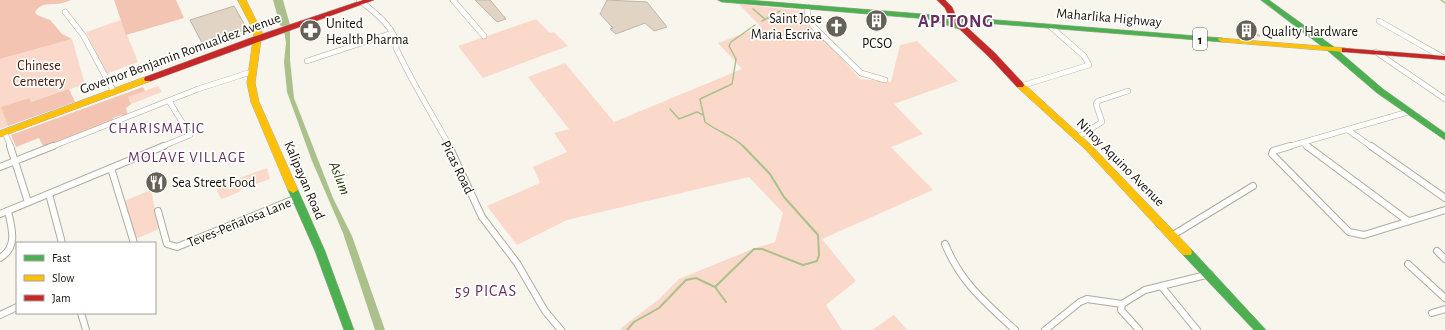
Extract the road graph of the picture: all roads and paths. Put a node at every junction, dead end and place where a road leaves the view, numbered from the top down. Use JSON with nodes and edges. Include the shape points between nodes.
{"nodes":[{"id":1,"x":242,"y":0,"type":"edge"},
{"id":2,"x":453,"y":0,"type":"edge"},
{"id":3,"x":722,"y":0,"type":"edge"},
{"id":4,"x":942,"y":0,"type":"edge"},
{"id":5,"x":1265,"y":0,"type":"edge"},
{"id":6,"x":364,"y":1,"type":"edge"},
{"id":7,"x":807,"y":7,"type":"junction"},
{"id":8,"x":65,"y":12,"type":"dead end"},
{"id":9,"x":930,"y":17,"type":"junction"},
{"id":10,"x":954,"y":19,"type":"junction"},
{"id":11,"x":1380,"y":21,"type":"dead end"},
{"id":12,"x":1051,"y":27,"type":"junction"},
{"id":13,"x":968,"y":31,"type":"junction"},
{"id":14,"x":392,"y":33,"type":"junction"},
{"id":15,"x":484,"y":36,"type":"dead end"},
{"id":16,"x":256,"y":39,"type":"junction"},
{"id":17,"x":1331,"y":49,"type":"junction"},
{"id":18,"x":1376,"y":52,"type":"junction"},
{"id":19,"x":1444,"y":58,"type":"edge"},
{"id":20,"x":307,"y":61,"type":"dead end"},
{"id":21,"x":251,"y":72,"type":"junction"},
{"id":22,"x":885,"y":80,"type":"dead end"},
{"id":23,"x":1021,"y":86,"type":"junction"},
{"id":24,"x":1128,"y":91,"type":"dead end"},
{"id":25,"x":114,"y":92,"type":"junction"},
{"id":26,"x":1445,"y":99,"type":"edge"},
{"id":27,"x":169,"y":101,"type":"junction"},
{"id":28,"x":1408,"y":112,"type":"junction"},
{"id":29,"x":1348,"y":130,"type":"junction"},
{"id":30,"x":2,"y":133,"type":"edge"},
{"id":31,"x":1078,"y":137,"type":"junction"},
{"id":32,"x":1445,"y":137,"type":"edge"},
{"id":33,"x":1303,"y":143,"type":"junction"},
{"id":34,"x":16,"y":160,"type":"junction"},
{"id":35,"x":0,"y":167,"type":"edge"},
{"id":36,"x":111,"y":168,"type":"junction"},
{"id":37,"x":1253,"y":186,"type":"dead end"},
{"id":38,"x":49,"y":194,"type":"junction"},
{"id":39,"x":298,"y":198,"type":"junction"},
{"id":40,"x":1445,"y":198,"type":"edge"},
{"id":41,"x":28,"y":202,"type":"junction"},
{"id":42,"x":1445,"y":210,"type":"edge"},
{"id":43,"x":8,"y":211,"type":"junction"},
{"id":44,"x":158,"y":211,"type":"dead end"},
{"id":45,"x":0,"y":214,"type":"edge"},
{"id":46,"x":1408,"y":221,"type":"junction"},
{"id":47,"x":1173,"y":235,"type":"junction"},
{"id":48,"x":62,"y":242,"type":"edge"},
{"id":49,"x":134,"y":242,"type":"edge"},
{"id":50,"x":945,"y":244,"type":"dead end"},
{"id":51,"x":1437,"y":251,"type":"dead end"},
{"id":52,"x":0,"y":258,"type":"edge"},
{"id":53,"x":1445,"y":259,"type":"edge"},
{"id":54,"x":1408,"y":264,"type":"dead end"},
{"id":55,"x":1210,"y":274,"type":"junction"},
{"id":56,"x":1161,"y":286,"type":"junction"},
{"id":57,"x":1445,"y":298,"type":"edge"},
{"id":58,"x":1122,"y":304,"type":"junction"},
{"id":59,"x":16,"y":307,"type":"edge"},
{"id":60,"x":1445,"y":309,"type":"edge"},
{"id":61,"x":1432,"y":313,"type":"dead end"},
{"id":62,"x":81,"y":314,"type":"edge"},
{"id":63,"x":0,"y":315,"type":"edge"},
{"id":64,"x":86,"y":330,"type":"edge"},
{"id":65,"x":349,"y":330,"type":"edge"},
{"id":66,"x":561,"y":330,"type":"edge"},
{"id":67,"x":1015,"y":330,"type":"edge"},
{"id":68,"x":1045,"y":330,"type":"edge"},
{"id":69,"x":1139,"y":330,"type":"edge"},
{"id":70,"x":1197,"y":330,"type":"edge"},
{"id":71,"x":1261,"y":330,"type":"edge"}],
"edges":[{"from":1,"to":16,"type":"main road","name":"Kalipayan Road","via":[[258,32]]},
{"from":2,"to":15,"type":"street"},
{"from":3,"to":7,"type":"main road","name":"Maharlika Highway","number":"1"},
{"from":4,"to":10,"type":"main road","name":"Ninoy Aquino Avenue"},
{"from":5,"to":17,"type":"main road"},
{"from":6,"to":14,"type":"street","name":"Picas Road"},
{"from":6,"to":16,"type":"main road","name":"Governor Benjamin Romualdez Avenue"},
{"from":7,"to":9,"type":"main road","name":"Maharlika Highway","number":"1"},
{"from":7,"to":22,"type":"street","via":[[808,18],[814,27],[861,73]]},
{"from":8,"to":25,"type":"street","via":[[83,35]]},
{"from":9,"to":10,"type":"main road","name":"Maharlika Highway","number":"1"},
{"from":9,"to":13,"type":"main road"},
{"from":10,"to":12,"type":"main road","name":"Maharlika Highway","number":"1"},
{"from":10,"to":13,"type":"main road","name":"Ninoy Aquino Avenue"},
{"from":11,"to":19,"type":"street"},
{"from":12,"to":17,"type":"main road","name":"Maharlika Highway","number":"1"},
{"from":12,"to":23,"type":"street","via":[[1084,56],[1089,64]]},
{"from":13,"to":23,"type":"main road","name":"Ninoy Aquino Avenue"},
{"from":14,"to":20,"type":"street"},
{"from":14,"to":66,"type":"street","name":"Picas Road","via":[[397,42],[396,48],[414,85],[452,151],[482,218],[517,263],[545,311]]},
{"from":16,"to":21,"type":"main road","name":"Kalipayan Road"},
{"from":16,"to":25,"type":"main road","name":"Governor Benjamin Romualdez Avenue"},
{"from":17,"to":18,"type":"main road","name":"Maharlika Highway","number":"1"},
{"from":17,"to":28,"type":"main road","via":[[1368,82]]},
{"from":18,"to":19,"type":"main road","name":"Maharlika Highway","number":"1"},
{"from":18,"to":26,"type":"street"},
{"from":21,"to":27,"type":"street"},
{"from":21,"to":39,"type":"main road","name":"Kalipayan Road","via":[[255,102]]},
{"from":23,"to":31,"type":"main road","name":"Ninoy Aquino Avenue"},
{"from":24,"to":31,"type":"street","via":[[1098,101],[1096,104],[1102,122]]},
{"from":25,"to":30,"type":"main road","name":"Governor Benjamin Romualdez Avenue"},
{"from":27,"to":34,"type":"street"},
{"from":27,"to":36,"type":"street","via":[[190,135]]},
{"from":28,"to":29,"type":"street"},
{"from":28,"to":32,"type":"main road"},
{"from":29,"to":33,"type":"street"},
{"from":29,"to":40,"type":"street"},
{"from":30,"to":34,"type":"street"},
{"from":31,"to":47,"type":"main road","name":"Ninoy Aquino Avenue"},
{"from":33,"to":46,"type":"street"},
{"from":33,"to":46,"type":"street","via":[[1273,151],[1272,154],[1349,232],[1364,235]]},
{"from":34,"to":35,"type":"street"},
{"from":34,"to":41,"type":"street"},
{"from":36,"to":38,"type":"street"},
{"from":36,"to":49,"type":"street"},
{"from":37,"to":47,"type":"street"},
{"from":38,"to":41,"type":"street"},
{"from":38,"to":48,"type":"street"},
{"from":39,"to":44,"type":"street","name":"Teves-Peñalosa Lane","via":[[177,247],[167,244]]},
{"from":39,"to":65,"type":"main road","name":"Kalipayan Road"},
{"from":41,"to":43,"type":"street"},
{"from":42,"to":46,"type":"street"},
{"from":43,"to":45,"type":"street"},
{"from":43,"to":52,"type":"street","via":[[14,235],[12,247],[8,254]]},
{"from":47,"to":55,"type":"main road","name":"Ninoy Aquino Avenue"},
{"from":50,"to":67,"type":"street","via":[[950,260],[962,280]]},
{"from":51,"to":53,"type":"street"},
{"from":54,"to":57,"type":"street"},
{"from":55,"to":56,"type":"street"},
{"from":55,"to":71,"type":"main road","name":"Ninoy Aquino Avenue"},
{"from":56,"to":58,"type":"street","via":[[1145,290]]},
{"from":56,"to":70,"type":"street"},
{"from":58,"to":68,"type":"street","via":[[1086,299]]},
{"from":58,"to":69,"type":"street","via":[[1120,308]]},
{"from":59,"to":63,"type":"street"},
{"from":60,"to":61,"type":"street"},
{"from":62,"to":64,"type":"street"}]}
